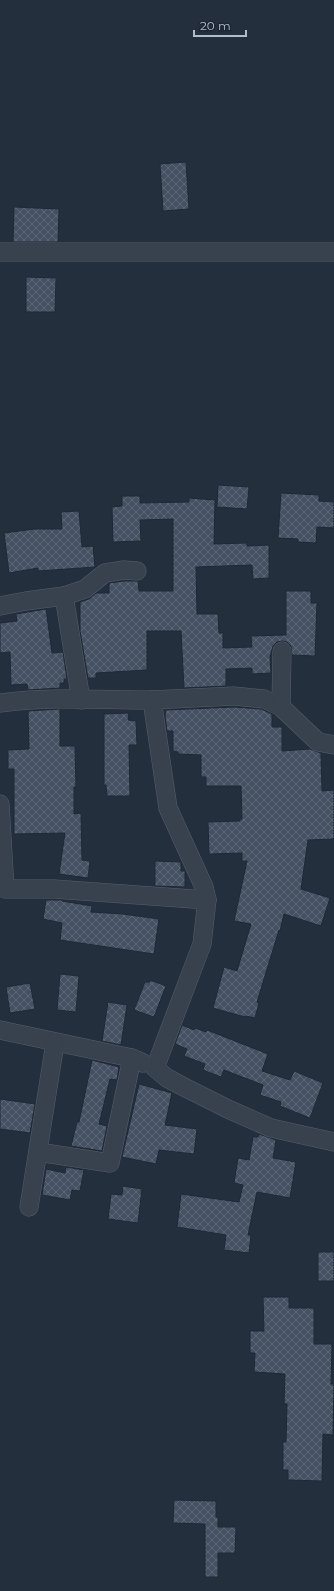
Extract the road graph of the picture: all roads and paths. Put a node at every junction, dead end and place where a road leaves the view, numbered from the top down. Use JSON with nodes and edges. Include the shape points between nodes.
{"nodes":[{"id":1,"x":0,"y":252,"type":"edge"},
{"id":2,"x":334,"y":252,"type":"edge"},
{"id":3,"x":136,"y":571,"type":"dead end"},
{"id":4,"x":64,"y":596,"type":"junction"},
{"id":5,"x":0,"y":606,"type":"edge"},
{"id":6,"x":282,"y":651,"type":"dead end"},
{"id":7,"x":81,"y":700,"type":"junction"},
{"id":8,"x":152,"y":700,"type":"junction"},
{"id":9,"x":0,"y":702,"type":"edge"},
{"id":10,"x":281,"y":708,"type":"junction"},
{"id":11,"x":334,"y":745,"type":"edge"},
{"id":12,"x":0,"y":804,"type":"edge"},
{"id":13,"x":207,"y":900,"type":"junction"},
{"id":14,"x":0,"y":1030,"type":"edge"},
{"id":15,"x":55,"y":1043,"type":"junction"},
{"id":16,"x":132,"y":1058,"type":"junction"},
{"id":17,"x":155,"y":1068,"type":"junction"},
{"id":18,"x":334,"y":1142,"type":"edge"},
{"id":19,"x":38,"y":1152,"type":"junction"},
{"id":20,"x":29,"y":1207,"type":"dead end"}],
"edges":[{"from":1,"to":2,"type":"street"},
{"from":3,"to":4,"type":"street","via":[[105,573],[85,589]]},
{"from":4,"to":5,"type":"street"},
{"from":4,"to":7,"type":"street"},
{"from":6,"to":10,"type":"street"},
{"from":7,"to":8,"type":"street"},
{"from":7,"to":9,"type":"street","via":[[58,698]]},
{"from":8,"to":10,"type":"street","via":[[234,696],[264,699]]},
{"from":8,"to":13,"type":"street","via":[[168,808],[204,886]]},
{"from":10,"to":11,"type":"street","via":[[318,742]]},
{"from":12,"to":13,"type":"street","via":[[5,889],[54,889]]},
{"from":13,"to":17,"type":"street","via":[[202,944]]},
{"from":14,"to":15,"type":"street"},
{"from":15,"to":16,"type":"street"},
{"from":15,"to":19,"type":"street"},
{"from":16,"to":17,"type":"street"},
{"from":16,"to":19,"type":"street","via":[[110,1163]]},
{"from":17,"to":18,"type":"street","via":[[167,1078],[271,1128]]},
{"from":19,"to":20,"type":"street"}]}
